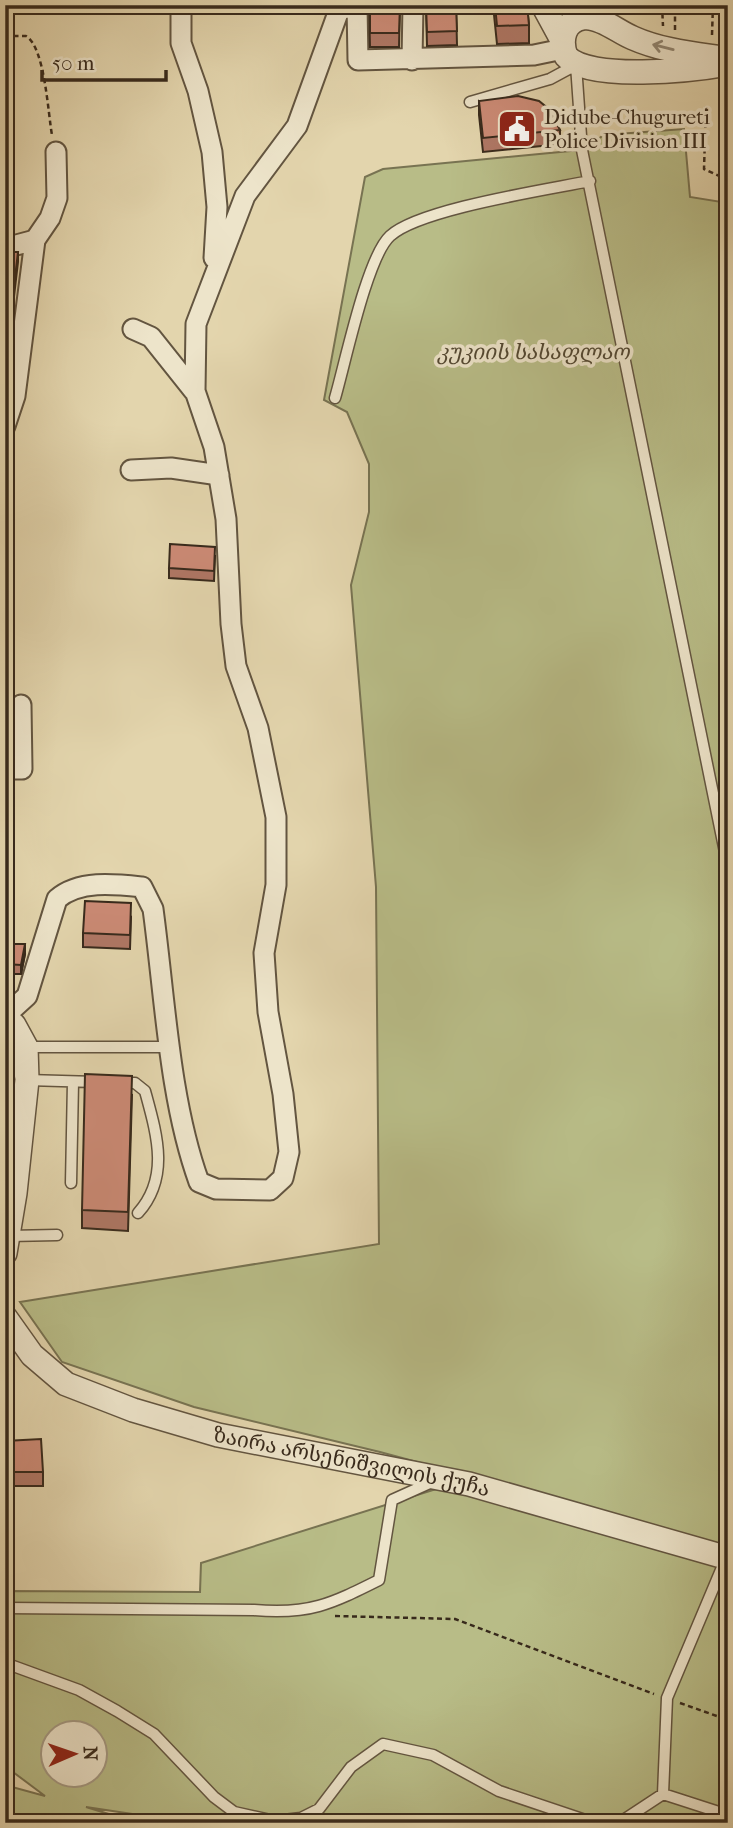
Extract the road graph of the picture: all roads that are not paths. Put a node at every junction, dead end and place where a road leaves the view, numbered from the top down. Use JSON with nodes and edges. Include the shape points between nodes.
{"nodes":[{"id":1,"x":181,"y":5,"type":"edge"},
{"id":2,"x":357,"y":5,"type":"edge"},
{"id":3,"x":413,"y":5,"type":"edge"},
{"id":4,"x":543,"y":5,"type":"edge"},
{"id":5,"x":592,"y":15,"type":"edge"},
{"id":6,"x":573,"y":55,"type":"junction"},
{"id":7,"x":728,"y":59,"type":"edge"},
{"id":8,"x":412,"y":60,"type":"junction"},
{"id":9,"x":728,"y":64,"type":"edge"},
{"id":10,"x":470,"y":102,"type":"dead end"},
{"id":11,"x":56,"y":152,"type":"road end"},
{"id":12,"x":590,"y":181,"type":"junction"},
{"id":13,"x":35,"y":240,"type":"junction"},
{"id":14,"x":5,"y":248,"type":"edge"},
{"id":15,"x":213,"y":280,"type":"junction"},
{"id":16,"x":133,"y":329,"type":"dead end"},
{"id":17,"x":194,"y":391,"type":"junction"},
{"id":18,"x":334,"y":398,"type":"dead end"},
{"id":19,"x":5,"y":426,"type":"edge"},
{"id":20,"x":131,"y":470,"type":"dead end"},
{"id":21,"x":219,"y":475,"type":"junction"},
{"id":22,"x":21,"y":705,"type":"dead end"},
{"id":23,"x":5,"y":769,"type":"edge"},
{"id":24,"x":728,"y":867,"type":"edge"},
{"id":25,"x":5,"y":1017,"type":"edge"},
{"id":26,"x":16,"y":1045,"type":"edge"},
{"id":27,"x":171,"y":1047,"type":"junction"},
{"id":28,"x":27,"y":1080,"type":"junction"},
{"id":29,"x":73,"y":1082,"type":"junction"},
{"id":30,"x":71,"y":1183,"type":"dead end"},
{"id":31,"x":138,"y":1213,"type":"dead end"},
{"id":32,"x":57,"y":1235,"type":"dead end"},
{"id":33,"x":7,"y":1245,"type":"edge"},
{"id":34,"x":5,"y":1317,"type":"edge"},
{"id":35,"x":439,"y":1479,"type":"junction"},
{"id":36,"x":727,"y":1558,"type":"edge"},
{"id":37,"x":5,"y":1608,"type":"edge"},
{"id":38,"x":5,"y":1664,"type":"edge"},
{"id":39,"x":663,"y":1794,"type":"junction"},
{"id":40,"x":728,"y":1815,"type":"edge"},
{"id":41,"x":594,"y":1823,"type":"edge"},
{"id":42,"x":618,"y":1823,"type":"edge"}],
"edges":[{"from":1,"to":15,"type":"street","via":[[181,43],[212,152],[217,207]]},
{"from":2,"to":8,"type":"street","via":[[358,60]]},
{"from":2,"to":15,"type":"street","via":[[339,10],[297,126],[245,196]]},
{"from":3,"to":8,"type":"street"},
{"from":4,"to":6,"type":"street"},
{"from":5,"to":6,"type":"street","via":[[569,25]]},
{"from":5,"to":6,"type":"street","via":[[611,37],[610,53],[605,60]]},
{"from":7,"to":5,"type":"street","one_way":true,"via":[[634,39]]},
{"from":6,"to":8,"type":"street"},
{"from":6,"to":9,"type":"street","via":[[658,71]]},
{"from":6,"to":10,"type":"lane","via":[[550,79]]},
{"from":6,"to":12,"type":"lane","via":[[579,129]]},
{"from":11,"to":13,"type":"street","via":[[57,198]]},
{"from":12,"to":18,"type":"lane","via":[[426,216],[389,236],[374,262]]},
{"from":12,"to":24,"type":"lane"},
{"from":13,"to":14,"type":"street"},
{"from":13,"to":19,"type":"street","via":[[15,396]]},
{"from":15,"to":17,"type":"street","via":[[196,324]]},
{"from":16,"to":17,"type":"street","via":[[151,337]]},
{"from":17,"to":21,"type":"street"},
{"from":20,"to":21,"type":"street","via":[[171,468]]},
{"from":21,"to":27,"type":"street","via":[[236,666],[258,728],[276,817],[276,885],[264,953],[289,1152],[283,1178],[270,1190],[216,1189],[199,1182]]},
{"from":22,"to":23,"type":"street","via":[[22,769]]},
{"from":25,"to":26,"type":"street","via":[[14,1025]]},
{"from":25,"to":27,"type":"street","via":[[27,996],[57,900],[68,890],[86,887],[142,887],[153,909]]},
{"from":26,"to":27,"type":"lane"},
{"from":26,"to":28,"type":"street"},
{"from":28,"to":29,"type":"lane"},
{"from":28,"to":33,"type":"street"},
{"from":29,"to":30,"type":"lane"},
{"from":29,"to":31,"type":"lane","via":[[135,1083],[145,1091],[160,1171],[156,1188]]},
{"from":32,"to":33,"type":"lane"},
{"from":34,"to":35,"type":"street","name":"ზაირა არსენიშვილის ქუჩა","via":[[32,1355],[66,1384],[133,1410],[218,1435]]},
{"from":35,"to":36,"type":"street","name":"ზაირა არსენიშვილის ქუჩა"},
{"from":35,"to":37,"type":"lane","via":[[392,1500],[379,1580],[329,1605],[290,1613]]},
{"from":36,"to":39,"type":"lane","via":[[667,1698]]},
{"from":38,"to":41,"type":"lane","via":[[79,1690],[154,1734],[234,1812],[275,1821],[301,1818],[319,1809],[351,1767],[383,1744],[433,1755],[499,1791]]},
{"from":39,"to":40,"type":"lane"},
{"from":39,"to":42,"type":"lane"}]}
